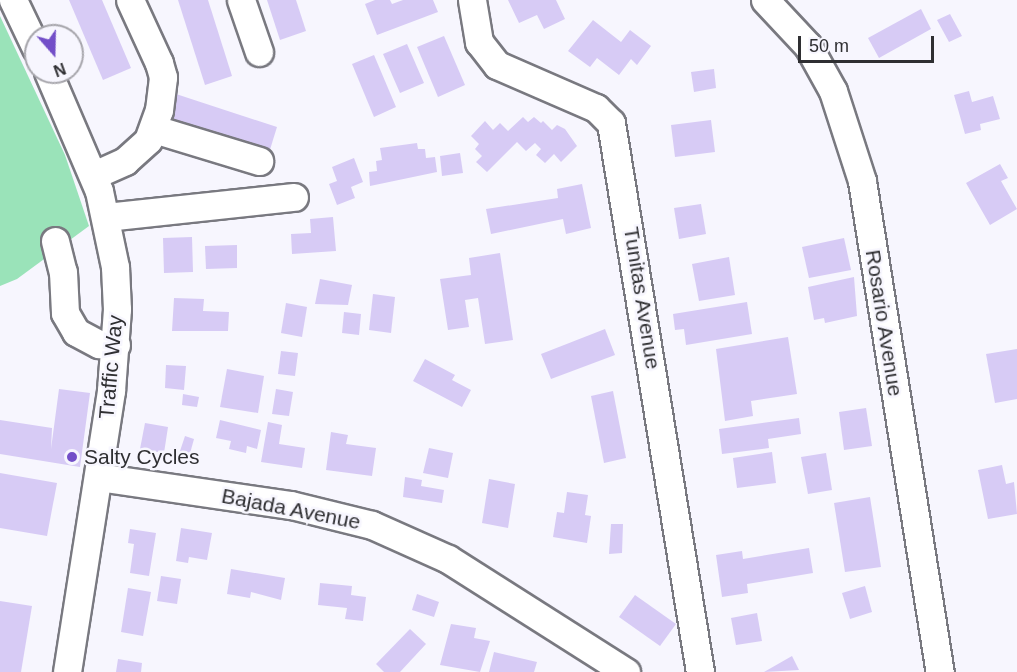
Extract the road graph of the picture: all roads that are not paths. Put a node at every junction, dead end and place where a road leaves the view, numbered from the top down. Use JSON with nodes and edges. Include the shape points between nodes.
{"nodes":[{"id":1,"x":13,"y":0,"type":"edge"},
{"id":2,"x":130,"y":0,"type":"edge"},
{"id":3,"x":241,"y":0,"type":"edge"},
{"id":4,"x":472,"y":0,"type":"edge"},
{"id":5,"x":765,"y":0,"type":"edge"},
{"id":6,"x":24,"y":24,"type":"edge"},
{"id":7,"x":259,"y":52,"type":"dead end"},
{"id":8,"x":53,"y":84,"type":"edge"},
{"id":9,"x":154,"y":129,"type":"junction"},
{"id":10,"x":259,"y":161,"type":"dead end"},
{"id":11,"x":94,"y":176,"type":"junction"},
{"id":12,"x":294,"y":197,"type":"dead end"},
{"id":13,"x":106,"y":217,"type":"junction"},
{"id":14,"x":55,"y":241,"type":"dead end"},
{"id":15,"x":116,"y":345,"type":"junction"},
{"id":16,"x":98,"y":477,"type":"junction"},
{"id":17,"x":67,"y":672,"type":"edge"},
{"id":18,"x":626,"y":672,"type":"edge"},
{"id":19,"x":700,"y":672,"type":"edge"},
{"id":20,"x":940,"y":672,"type":"edge"}],
"edges":[{"from":1,"to":6,"type":"street"},
{"from":2,"to":9,"type":"street","via":[[163,77]]},
{"from":3,"to":7,"type":"street"},
{"from":4,"to":19,"type":"street","name":"Tunitas Avenue","via":[[479,42],[497,64],[596,108],[611,123]]},
{"from":5,"to":20,"type":"street","name":"Rosario Avenue","via":[[808,46],[833,91],[862,181]]},
{"from":8,"to":11,"type":"street","name":"Traffic Way"},
{"from":9,"to":10,"type":"street"},
{"from":9,"to":11,"type":"street","via":[[148,140],[125,160]]},
{"from":11,"to":13,"type":"street","name":"Traffic Way"},
{"from":12,"to":13,"type":"street"},
{"from":13,"to":15,"type":"street","name":"Traffic Way","via":[[115,267]]},
{"from":14,"to":15,"type":"street","via":[[63,272],[64,313],[76,333],[99,344]]},
{"from":15,"to":16,"type":"street","name":"Traffic Way"},
{"from":16,"to":17,"type":"street","name":"Traffic Way"},
{"from":16,"to":18,"type":"street","name":"Bajada Avenue","via":[[291,505],[372,525],[448,559]]}]}
